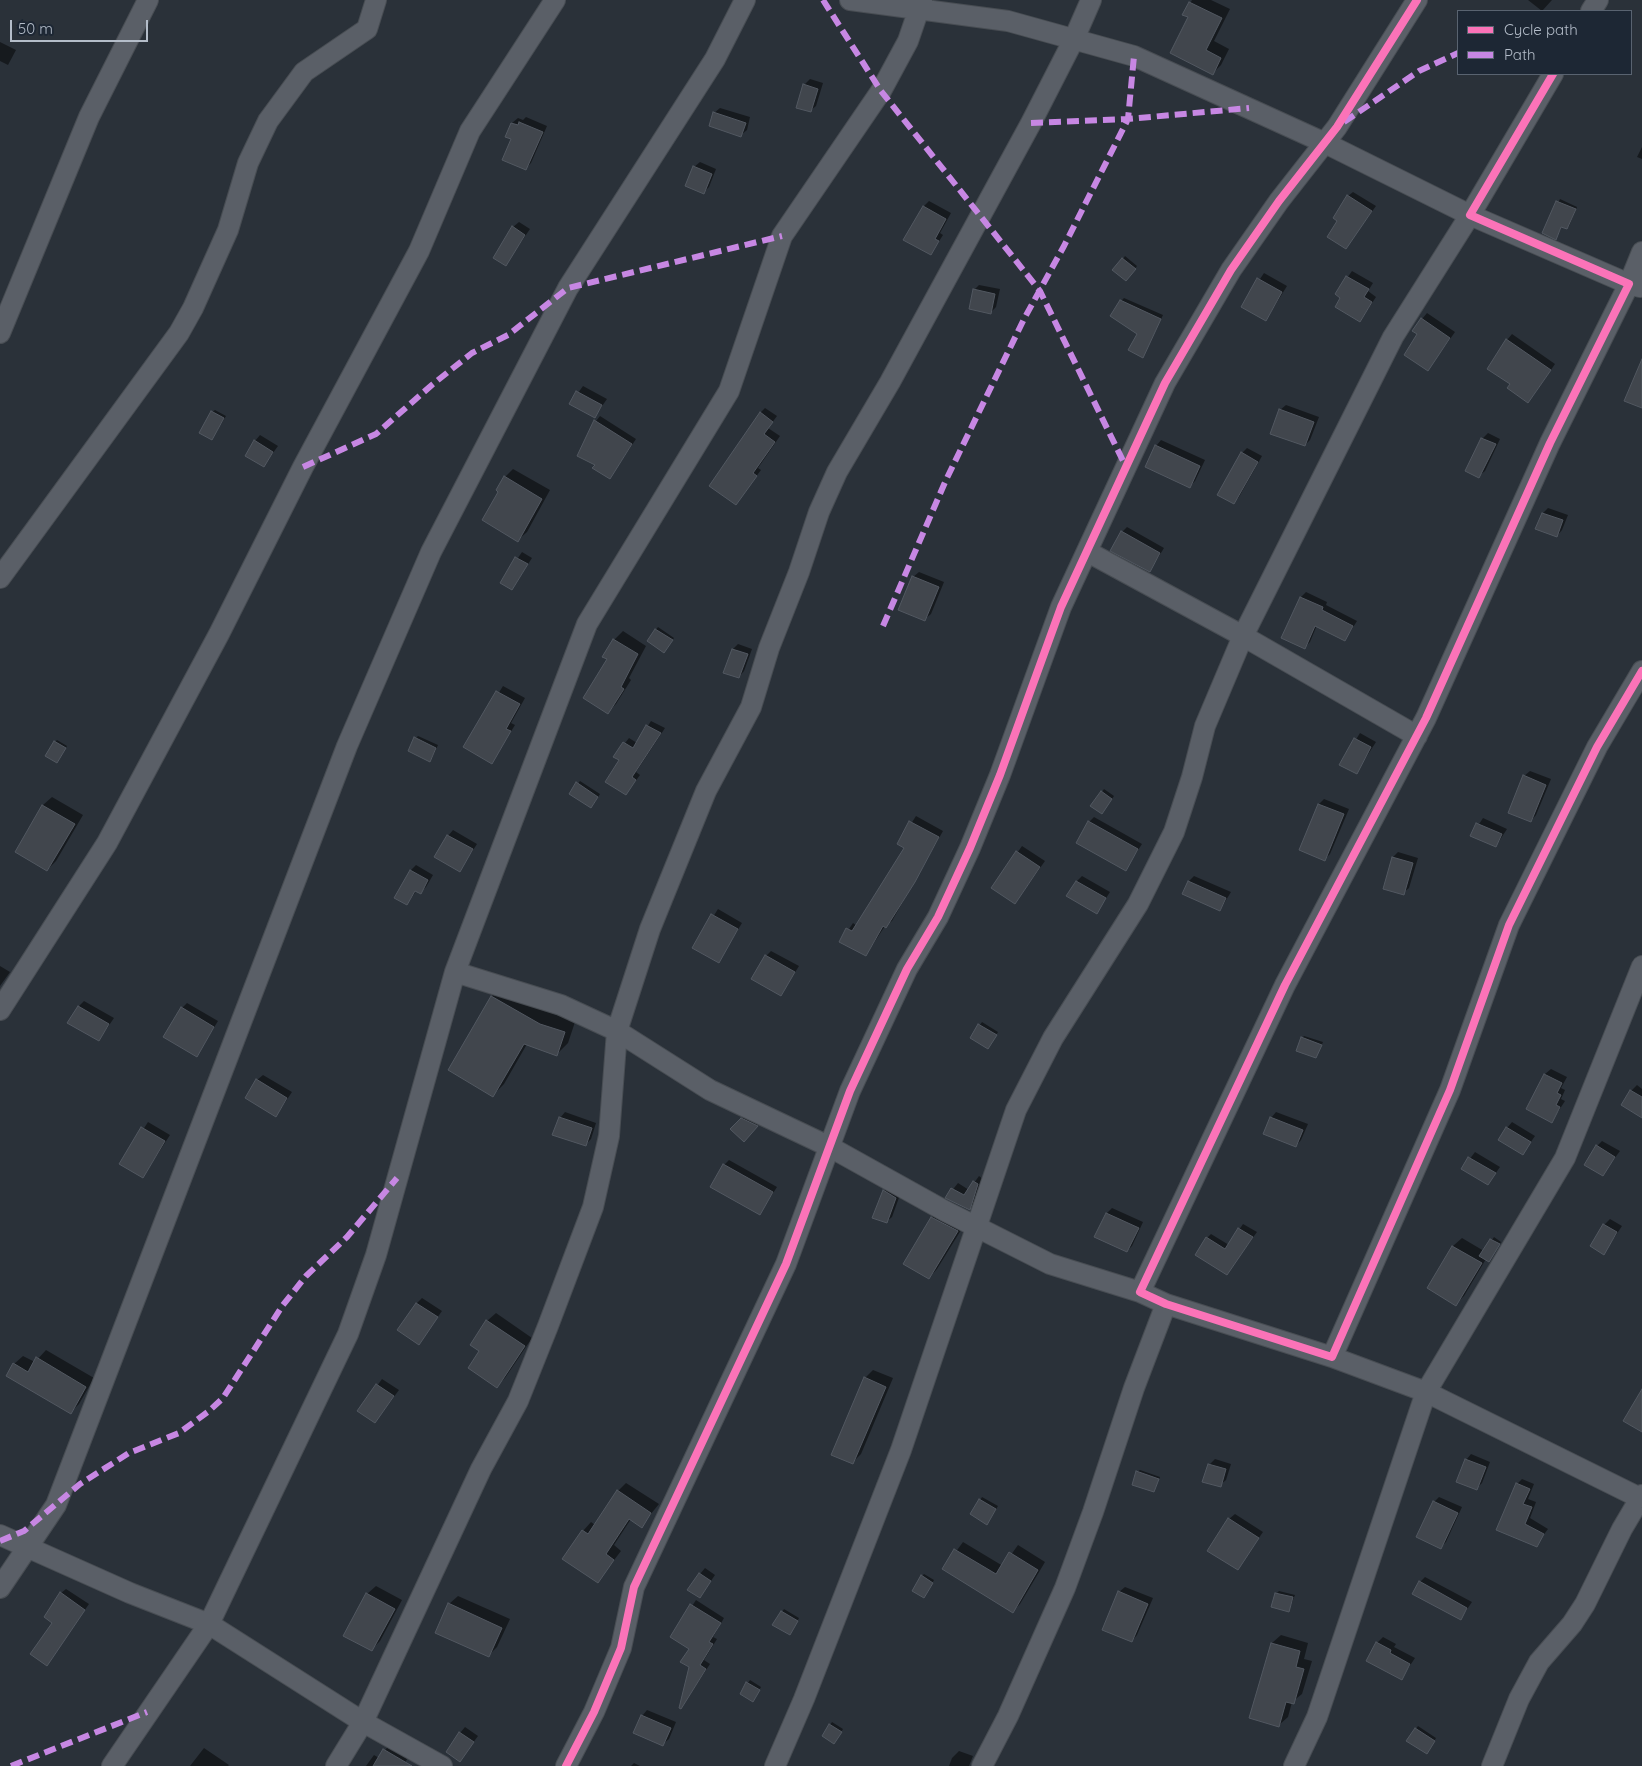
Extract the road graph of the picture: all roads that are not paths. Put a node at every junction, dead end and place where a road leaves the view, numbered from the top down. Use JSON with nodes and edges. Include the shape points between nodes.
{"nodes":[{"id":1,"x":148,"y":0,"type":"edge"},
{"id":2,"x":376,"y":0,"type":"edge"},
{"id":3,"x":555,"y":0,"type":"edge"},
{"id":4,"x":745,"y":0,"type":"edge"},
{"id":5,"x":850,"y":0,"type":"edge"},
{"id":6,"x":1091,"y":0,"type":"edge"},
{"id":7,"x":1417,"y":0,"type":"edge"},
{"id":8,"x":921,"y":5,"type":"edge"},
{"id":9,"x":1074,"y":40,"type":"junction"},
{"id":10,"x":1552,"y":75,"type":"edge"},
{"id":11,"x":1325,"y":143,"type":"junction"},
{"id":12,"x":1470,"y":215,"type":"junction"},
{"id":13,"x":1642,"y":252,"type":"edge"},
{"id":14,"x":1635,"y":286,"type":"edge"},
{"id":15,"x":0,"y":333,"type":"edge"},
{"id":16,"x":1088,"y":552,"type":"junction"},
{"id":17,"x":0,"y":578,"type":"edge"},
{"id":18,"x":1243,"y":636,"type":"junction"},
{"id":19,"x":1642,"y":671,"type":"edge"},
{"id":20,"x":1417,"y":736,"type":"junction"},
{"id":21,"x":1642,"y":966,"type":"edge"},
{"id":22,"x":455,"y":972,"type":"junction"},
{"id":23,"x":0,"y":1010,"type":"edge"},
{"id":24,"x":617,"y":1031,"type":"junction"},
{"id":25,"x":830,"y":1146,"type":"junction"},
{"id":26,"x":977,"y":1228,"type":"junction"},
{"id":27,"x":1140,"y":1292,"type":"junction"},
{"id":28,"x":1166,"y":1304,"type":"junction"},
{"id":29,"x":1332,"y":1356,"type":"junction"},
{"id":30,"x":1426,"y":1392,"type":"junction"},
{"id":31,"x":1641,"y":1496,"type":"edge"},
{"id":32,"x":0,"y":1535,"type":"edge"},
{"id":33,"x":28,"y":1547,"type":"junction"},
{"id":34,"x":0,"y":1588,"type":"edge"},
{"id":35,"x":209,"y":1624,"type":"junction"},
{"id":36,"x":363,"y":1722,"type":"junction"},
{"id":37,"x":112,"y":1766,"type":"edge"},
{"id":38,"x":336,"y":1766,"type":"edge"},
{"id":39,"x":442,"y":1766,"type":"edge"},
{"id":40,"x":566,"y":1766,"type":"edge"},
{"id":41,"x":775,"y":1766,"type":"edge"},
{"id":42,"x":982,"y":1766,"type":"edge"},
{"id":43,"x":1294,"y":1766,"type":"edge"},
{"id":44,"x":1492,"y":1766,"type":"edge"}],
"edges":[{"from":1,"to":15,"type":"street","via":[[89,117]]},
{"from":2,"to":17,"type":"street","via":[[368,29],[304,72],[268,120],[248,163],[228,230],[179,333]]},
{"from":3,"to":23,"type":"street","via":[[470,131],[419,251],[307,458],[219,634],[112,834]]},
{"from":4,"to":33,"type":"street","via":[[715,59],[568,288],[431,552],[347,746],[56,1505]]},
{"from":5,"to":8,"type":"street"},
{"from":6,"to":9,"type":"street"},
{"from":7,"to":11,"type":"street"},
{"from":8,"to":9,"type":"street","via":[[1008,21]]},
{"from":8,"to":22,"type":"street","via":[[908,41],[881,91],[782,236],[729,392],[587,624]]},
{"from":9,"to":11,"type":"street","via":[[1134,56]]},
{"from":9,"to":24,"type":"street","via":[[914,340],[837,472],[769,648],[751,707],[706,791],[650,929]]},
{"from":10,"to":12,"type":"street"},
{"from":11,"to":12,"type":"street"},
{"from":11,"to":16,"type":"street","via":[[1231,270],[1165,383]]},
{"from":12,"to":14,"type":"street"},
{"from":12,"to":18,"type":"street","via":[[1393,337]]},
{"from":13,"to":14,"type":"street"},
{"from":14,"to":20,"type":"street","via":[[1550,443]]},
{"from":16,"to":18,"type":"street"},
{"from":16,"to":25,"type":"street","via":[[1062,607],[970,848],[938,917],[907,969],[850,1091]]},
{"from":18,"to":20,"type":"street"},
{"from":18,"to":26,"type":"street","via":[[1204,726],[1174,832],[1138,904],[1053,1038],[1016,1110]]},
{"from":19,"to":29,"type":"street","via":[[1596,747],[1509,925],[1450,1090]]},
{"from":20,"to":27,"type":"street","via":[[1285,985]]},
{"from":21,"to":30,"type":"street","via":[[1565,1158]]},
{"from":22,"to":24,"type":"street","via":[[561,1005]]},
{"from":22,"to":35,"type":"street","via":[[376,1255],[348,1334]]},
{"from":24,"to":25,"type":"street","via":[[710,1090]]},
{"from":24,"to":36,"type":"street","via":[[609,1136],[593,1207],[518,1401],[481,1469]]},
{"from":25,"to":26,"type":"street"},
{"from":25,"to":40,"type":"street","via":[[786,1264],[634,1587],[621,1648],[594,1712]]},
{"from":26,"to":27,"type":"street","via":[[1050,1264]]},
{"from":26,"to":41,"type":"street","via":[[901,1450]]},
{"from":27,"to":28,"type":"street"},
{"from":28,"to":29,"type":"street"},
{"from":28,"to":42,"type":"street","via":[[1065,1588]]},
{"from":29,"to":30,"type":"street"},
{"from":30,"to":31,"type":"street"},
{"from":30,"to":43,"type":"street","via":[[1317,1717]]},
{"from":31,"to":44,"type":"street","via":[[1585,1604],[1539,1662],[1519,1699]]},
{"from":32,"to":33,"type":"street"},
{"from":33,"to":34,"type":"street"},
{"from":33,"to":35,"type":"street"},
{"from":35,"to":36,"type":"street"},
{"from":35,"to":37,"type":"street"},
{"from":36,"to":38,"type":"street"},
{"from":36,"to":39,"type":"street"}]}
